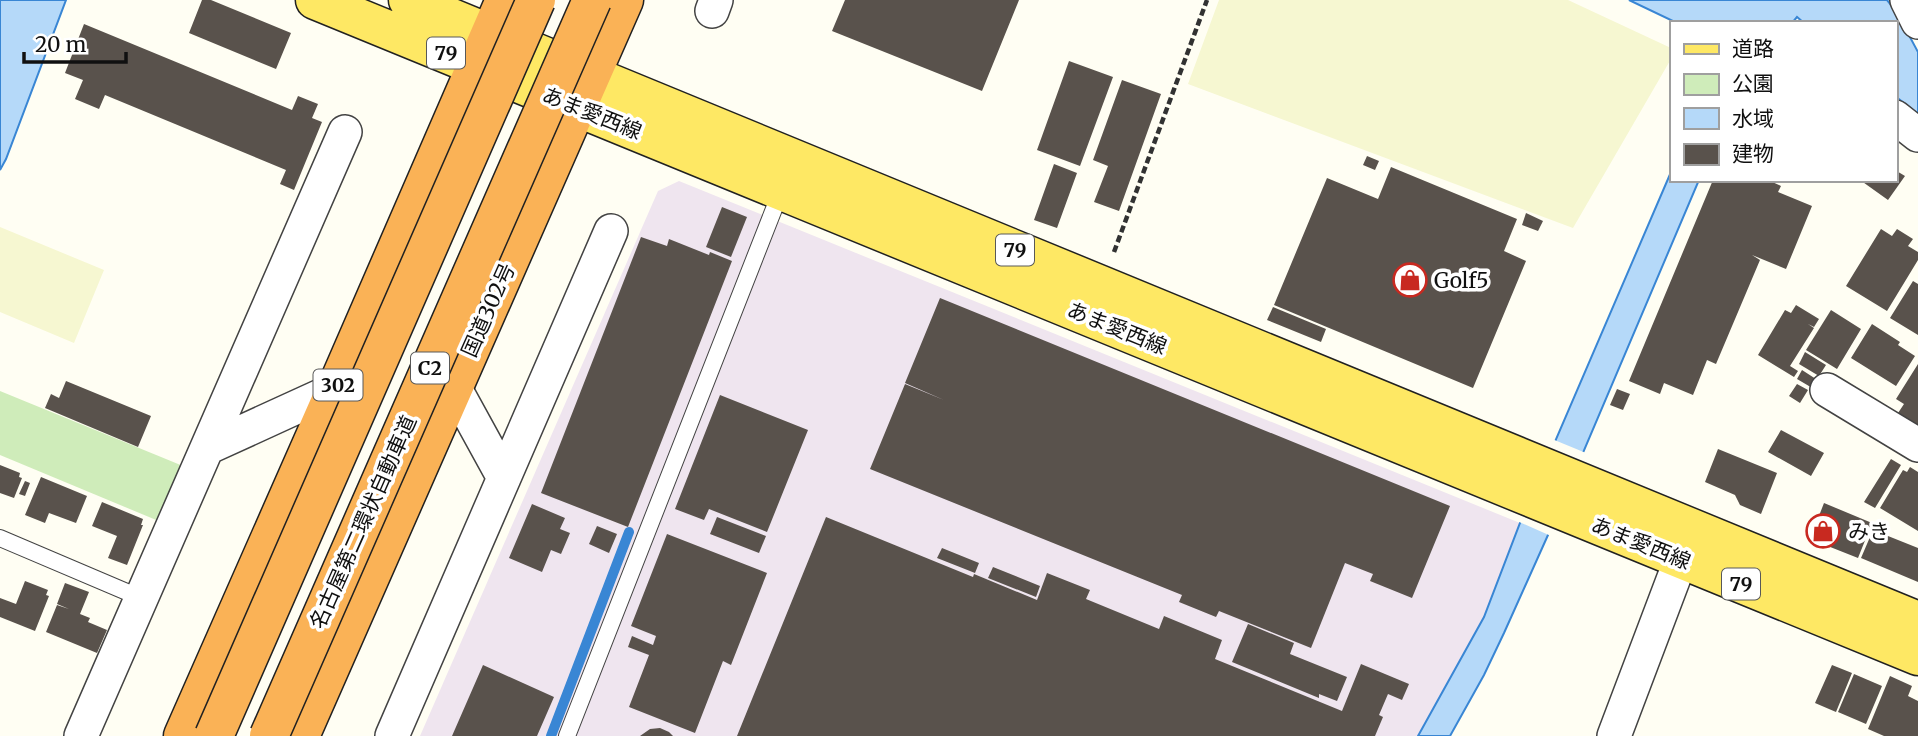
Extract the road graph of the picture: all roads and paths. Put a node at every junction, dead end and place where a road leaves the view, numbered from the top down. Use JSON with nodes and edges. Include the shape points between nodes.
{"nodes":[{"id":1,"x":315,"y":0,"type":"edge"},
{"id":2,"x":408,"y":0,"type":"edge"},
{"id":3,"x":536,"y":0,"type":"edge"},
{"id":4,"x":592,"y":0,"type":"edge"},
{"id":5,"x":624,"y":0,"type":"edge"},
{"id":6,"x":1207,"y":0,"type":"edge"},
{"id":7,"x":1907,"y":0,"type":"edge"},
{"id":8,"x":1918,"y":20,"type":"edge"},
{"id":9,"x":491,"y":33,"type":"edge"},
{"id":10,"x":584,"y":91,"type":"junction"},
{"id":11,"x":1897,"y":119,"type":"edge"},
{"id":12,"x":345,"y":132,"type":"dead end"},
{"id":13,"x":1918,"y":135,"type":"edge"},
{"id":14,"x":780,"y":191,"type":"junction"},
{"id":15,"x":611,"y":231,"type":"dead end"},
{"id":16,"x":1111,"y":261,"type":"dead end"},
{"id":17,"x":454,"y":387,"type":"junction"},
{"id":18,"x":337,"y":389,"type":"junction"},
{"id":19,"x":1827,"y":390,"type":"dead end"},
{"id":20,"x":1918,"y":445,"type":"edge"},
{"id":21,"x":207,"y":448,"type":"junction"},
{"id":22,"x":504,"y":478,"type":"junction"},
{"id":23,"x":1533,"y":481,"type":"junction"},
{"id":24,"x":1571,"y":496,"type":"junction"},
{"id":25,"x":0,"y":538,"type":"edge"},
{"id":26,"x":1681,"y":559,"type":"junction"},
{"id":27,"x":253,"y":576,"type":"junction"},
{"id":28,"x":141,"y":598,"type":"junction"},
{"id":29,"x":352,"y":618,"type":"junction"},
{"id":30,"x":1918,"y":621,"type":"edge"},
{"id":31,"x":1918,"y":656,"type":"edge"},
{"id":32,"x":81,"y":736,"type":"edge"},
{"id":33,"x":171,"y":736,"type":"edge"},
{"id":34,"x":183,"y":736,"type":"edge"},
{"id":35,"x":214,"y":736,"type":"edge"},
{"id":36,"x":269,"y":736,"type":"edge"},
{"id":37,"x":300,"y":736,"type":"edge"},
{"id":38,"x":312,"y":736,"type":"edge"},
{"id":39,"x":391,"y":736,"type":"edge"},
{"id":40,"x":567,"y":736,"type":"edge"},
{"id":41,"x":1614,"y":736,"type":"edge"}],
"edges":[{"from":1,"to":9,"type":"main road","name":"あま愛西線","number":"79"},
{"from":2,"to":9,"type":"main road","name":"あま愛西線","number":"79"},
{"from":3,"to":35,"type":"highway","number":"C2","bridge":true},
{"from":4,"to":36,"type":"highway","name":"名古屋第二環状自動車道","number":"C2","bridge":true},
{"from":5,"to":10,"type":"highway","name":"国道302号"},
{"from":6,"to":16,"type":"path"},
{"from":7,"to":8,"type":"street"},
{"from":9,"to":10,"type":"main road","name":"あま愛西線","number":"79"},
{"from":9,"to":18,"type":"highway","number":"302"},
{"from":10,"to":14,"type":"main road","name":"あま愛西線","number":"79"},
{"from":10,"to":17,"type":"highway","name":"国道302号"},
{"from":10,"to":23,"type":"main road","name":"あま愛西線","number":"79"},
{"from":11,"to":13,"type":"street"},
{"from":12,"to":21,"type":"street"},
{"from":14,"to":23,"type":"main road","name":"あま愛西線","number":"79"},
{"from":14,"to":40,"type":"lane"},
{"from":15,"to":22,"type":"street"},
{"from":17,"to":22,"type":"street"},
{"from":17,"to":29,"type":"highway","name":"国道302号"},
{"from":18,"to":21,"type":"street"},
{"from":18,"to":27,"type":"highway","number":"302"},
{"from":19,"to":20,"type":"street"},
{"from":21,"to":28,"type":"street"},
{"from":22,"to":39,"type":"street"},
{"from":23,"to":24,"type":"main road","name":"あま愛西線","number":"79"},
{"from":24,"to":26,"type":"main road","name":"あま愛西線","number":"79"},
{"from":24,"to":30,"type":"main road","name":"あま愛西線","number":"79"},
{"from":25,"to":28,"type":"lane"},
{"from":26,"to":31,"type":"main road","name":"あま愛西線","number":"79"},
{"from":26,"to":41,"type":"street"},
{"from":27,"to":33,"type":"highway"},
{"from":27,"to":34,"type":"highway","number":"302"},
{"from":28,"to":32,"type":"street"},
{"from":29,"to":37,"type":"highway","name":"国道302号"},
{"from":29,"to":38,"type":"highway"}]}
